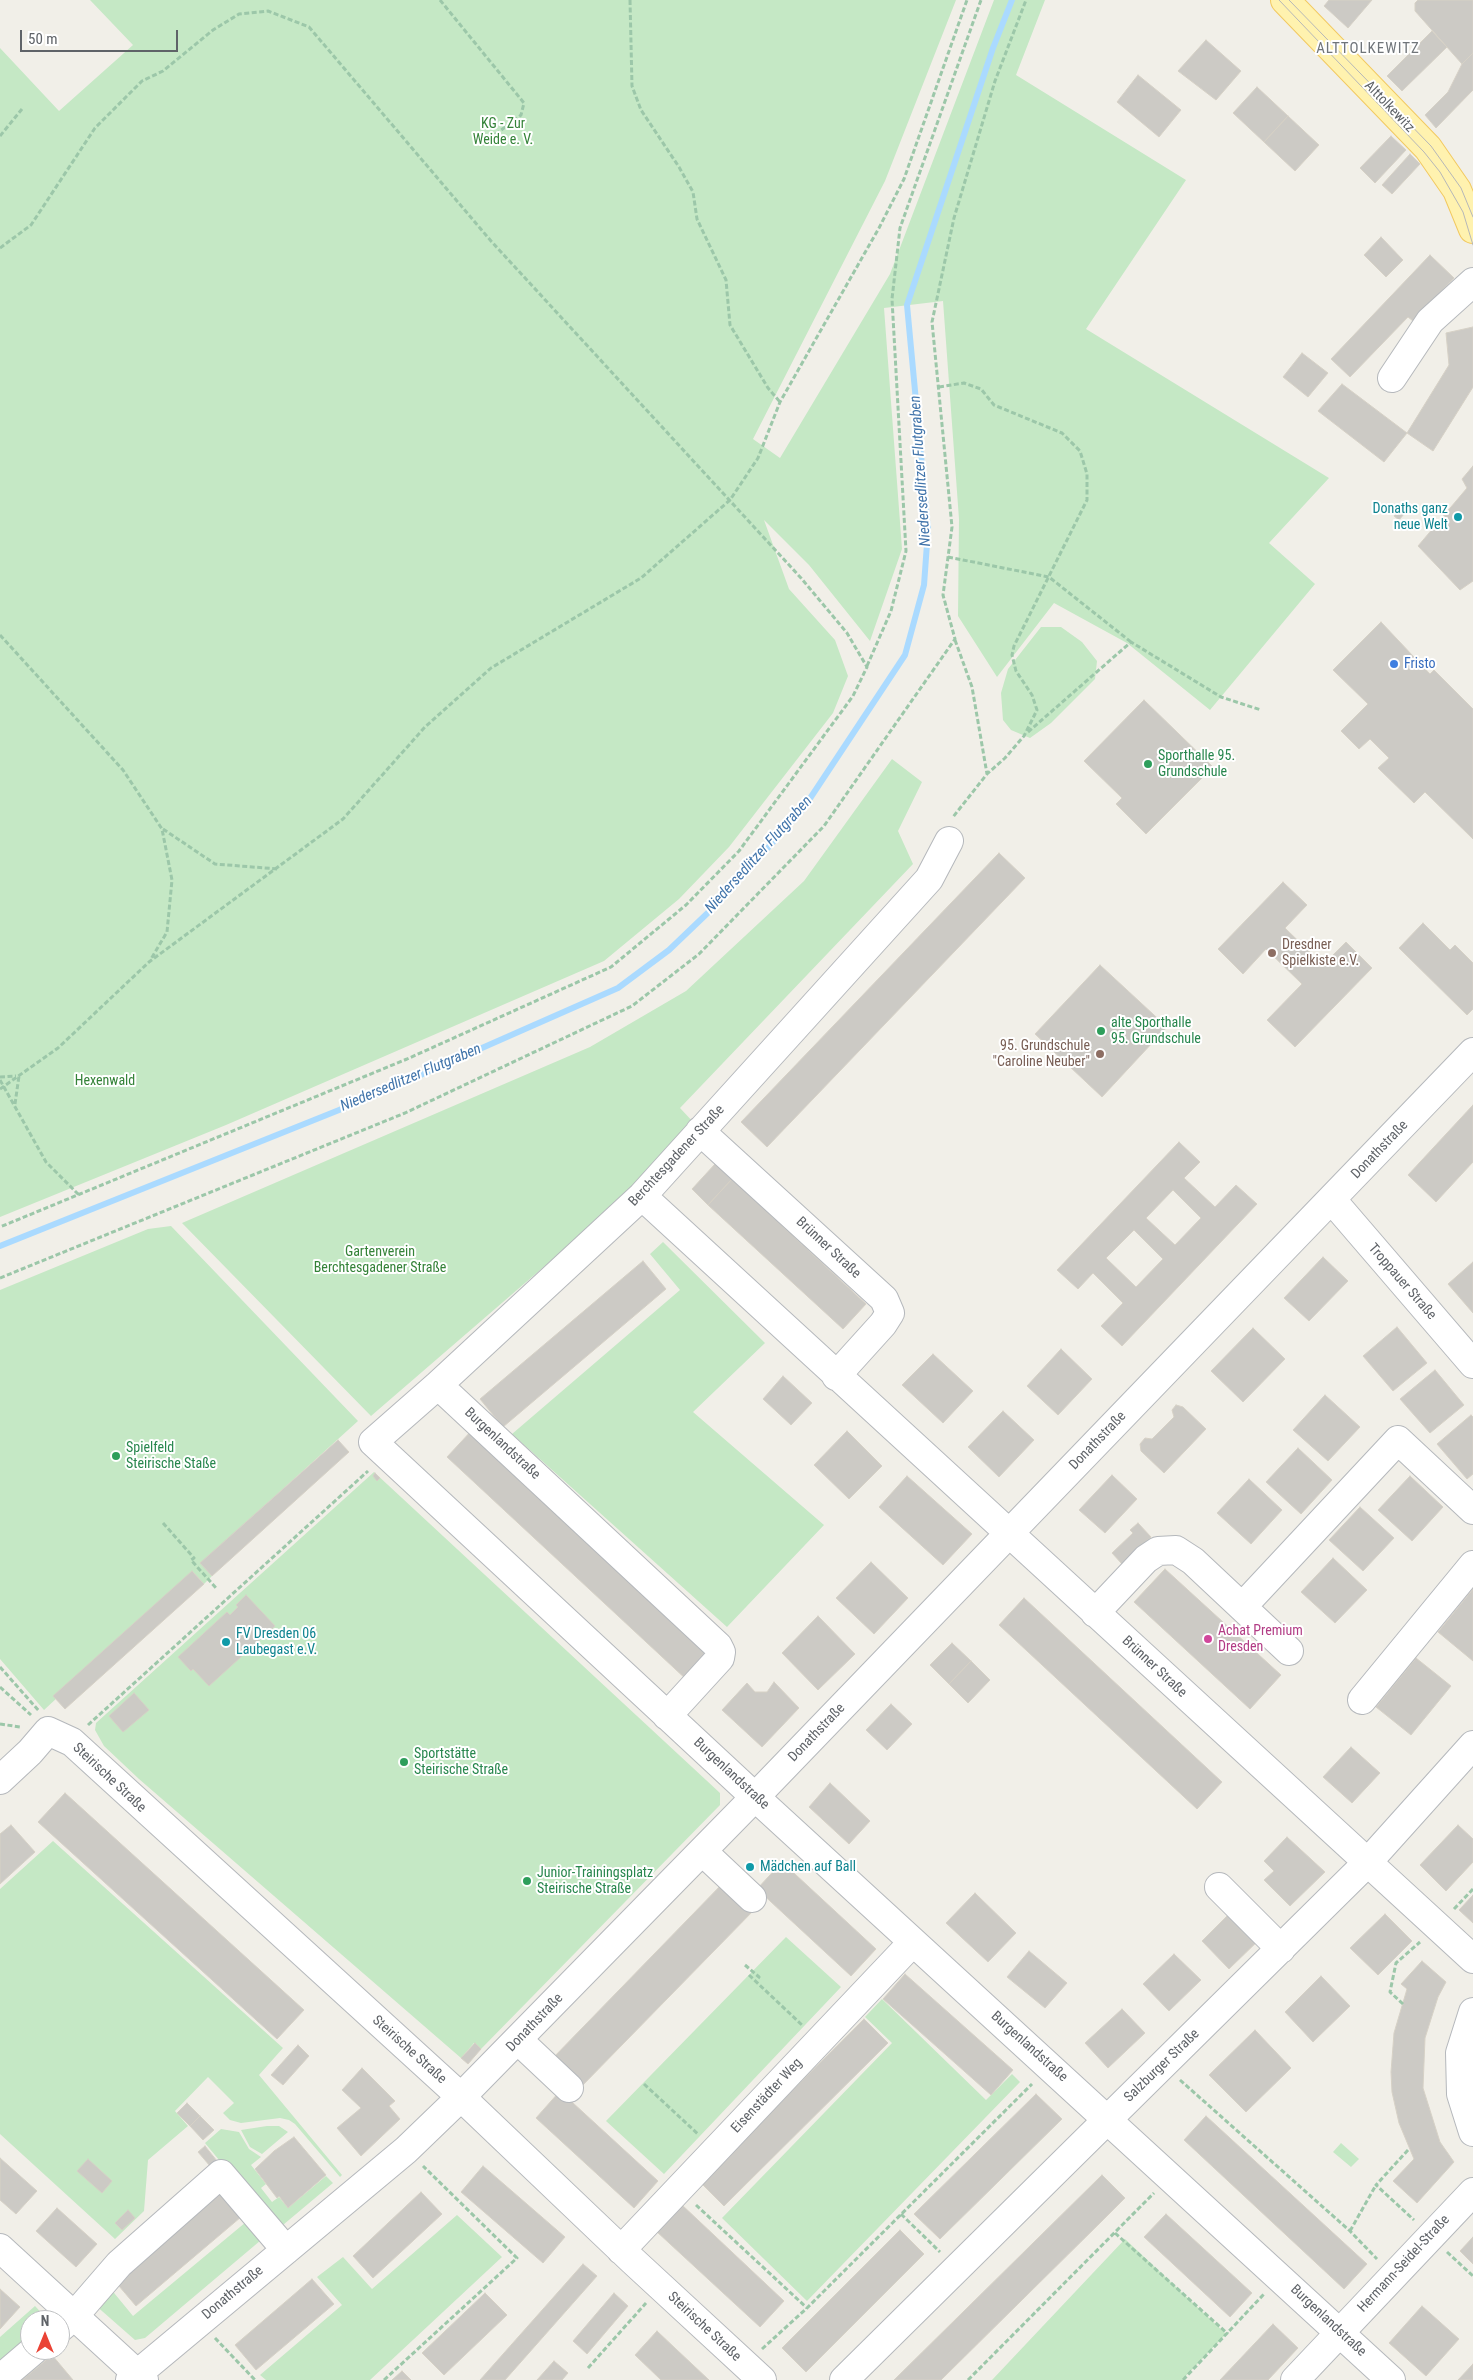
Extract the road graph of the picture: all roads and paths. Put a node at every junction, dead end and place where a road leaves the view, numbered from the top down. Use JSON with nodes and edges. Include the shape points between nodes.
{"nodes":[{"id":1,"x":440,"y":0,"type":"edge"},
{"id":2,"x":630,"y":0,"type":"edge"},
{"id":3,"x":967,"y":0,"type":"edge"},
{"id":4,"x":981,"y":0,"type":"edge"},
{"id":5,"x":1026,"y":0,"type":"edge"},
{"id":6,"x":1285,"y":0,"type":"edge"},
{"id":7,"x":22,"y":109,"type":"dead end"},
{"id":8,"x":0,"y":136,"type":"edge"},
{"id":9,"x":492,"y":137,"type":"dead end"},
{"id":10,"x":1473,"y":229,"type":"edge"},
{"id":11,"x":0,"y":248,"type":"edge"},
{"id":12,"x":1473,"y":282,"type":"edge"},
{"id":13,"x":1392,"y":378,"type":"dead end"},
{"id":14,"x":939,"y":386,"type":"junction"},
{"id":15,"x":780,"y":402,"type":"junction"},
{"id":16,"x":730,"y":500,"type":"junction"},
{"id":17,"x":948,"y":557,"type":"junction"},
{"id":18,"x":1049,"y":577,"type":"junction"},
{"id":19,"x":0,"y":635,"type":"edge"},
{"id":20,"x":955,"y":639,"type":"junction"},
{"id":21,"x":1131,"y":642,"type":"junction"},
{"id":22,"x":867,"y":666,"type":"junction"},
{"id":23,"x":1262,"y":710,"type":"dead end"},
{"id":24,"x":1024,"y":736,"type":"junction"},
{"id":25,"x":987,"y":774,"type":"junction"},
{"id":26,"x":162,"y":829,"type":"junction"},
{"id":27,"x":951,"y":829,"type":"joint"},
{"id":28,"x":278,"y":868,"type":"junction"},
{"id":29,"x":149,"y":962,"type":"junction"},
{"id":30,"x":1473,"y":1052,"type":"edge"},
{"id":31,"x":19,"y":1075,"type":"junction"},
{"id":32,"x":0,"y":1078,"type":"edge"},
{"id":33,"x":4,"y":1086,"type":"junction"},
{"id":34,"x":0,"y":1088,"type":"edge"},
{"id":35,"x":15,"y":1106,"type":"junction"},
{"id":36,"x":700,"y":1131,"type":"junction"},
{"id":37,"x":79,"y":1195,"type":"junction"},
{"id":38,"x":642,"y":1196,"type":"junction"},
{"id":39,"x":1332,"y":1200,"type":"junction"},
{"id":40,"x":0,"y":1227,"type":"edge"},
{"id":41,"x":0,"y":1278,"type":"edge"},
{"id":42,"x":1473,"y":1364,"type":"edge"},
{"id":43,"x":836,"y":1376,"type":"junction"},
{"id":44,"x":438,"y":1385,"type":"junction"},
{"id":45,"x":374,"y":1443,"type":"junction"},
{"id":46,"x":1473,"y":1510,"type":"edge"},
{"id":47,"x":163,"y":1523,"type":"dead end"},
{"id":48,"x":1009,"y":1534,"type":"junction"},
{"id":49,"x":1473,"y":1564,"type":"edge"},
{"id":50,"x":217,"y":1589,"type":"dead end"},
{"id":51,"x":1242,"y":1607,"type":"junction"},
{"id":52,"x":1096,"y":1613,"type":"junction"},
{"id":53,"x":1290,"y":1652,"type":"dead end"},
{"id":54,"x":0,"y":1667,"type":"edge"},
{"id":55,"x":0,"y":1687,"type":"edge"},
{"id":56,"x":1362,"y":1700,"type":"dead end"},
{"id":57,"x":667,"y":1716,"type":"junction"},
{"id":58,"x":48,"y":1731,"type":"junction"},
{"id":59,"x":72,"y":1742,"type":"junction"},
{"id":60,"x":1473,"y":1745,"type":"edge"},
{"id":61,"x":0,"y":1780,"type":"edge"},
{"id":62,"x":755,"y":1797,"type":"junction"},
{"id":63,"x":702,"y":1851,"type":"junction"},
{"id":64,"x":1367,"y":1863,"type":"junction"},
{"id":65,"x":1219,"y":1887,"type":"dead end"},
{"id":66,"x":1473,"y":1889,"type":"edge"},
{"id":67,"x":752,"y":1898,"type":"dead end"},
{"id":68,"x":1438,"y":1926,"type":"junction"},
{"id":69,"x":913,"y":1942,"type":"junction"},
{"id":70,"x":1281,"y":1949,"type":"junction"},
{"id":71,"x":1473,"y":1959,"type":"edge"},
{"id":72,"x":745,"y":1965,"type":"dead end"},
{"id":73,"x":749,"y":1974,"type":"dead end"},
{"id":74,"x":756,"y":1981,"type":"junction"},
{"id":75,"x":1403,"y":2004,"type":"dead end"},
{"id":76,"x":1473,"y":2012,"type":"edge"},
{"id":77,"x":798,"y":2021,"type":"dead end"},
{"id":78,"x":518,"y":2040,"type":"junction"},
{"id":79,"x":1163,"y":2065,"type":"junction"},
{"id":80,"x":1050,"y":2066,"type":"junction"},
{"id":81,"x":644,"y":2084,"type":"dead end"},
{"id":82,"x":569,"y":2088,"type":"dead end"},
{"id":83,"x":461,"y":2097,"type":"junction"},
{"id":84,"x":1106,"y":2119,"type":"junction"},
{"id":85,"x":693,"y":2130,"type":"dead end"},
{"id":86,"x":1473,"y":2132,"type":"edge"},
{"id":87,"x":406,"y":2150,"type":"junction"},
{"id":88,"x":1408,"y":2150,"type":"dead end"},
{"id":89,"x":1170,"y":2176,"type":"junction"},
{"id":90,"x":1376,"y":2185,"type":"junction"},
{"id":91,"x":680,"y":2189,"type":"junction"},
{"id":92,"x":1473,"y":2192,"type":"edge"},
{"id":93,"x":902,"y":2214,"type":"junction"},
{"id":94,"x":1350,"y":2231,"type":"junction"},
{"id":95,"x":1115,"y":2233,"type":"junction"},
{"id":96,"x":1431,"y":2236,"type":"junction"},
{"id":97,"x":0,"y":2248,"type":"edge"},
{"id":98,"x":286,"y":2250,"type":"junction"},
{"id":99,"x":621,"y":2250,"type":"junction"},
{"id":100,"x":956,"y":2268,"type":"junction"},
{"id":101,"x":1393,"y":2276,"type":"junction"},
{"id":102,"x":1473,"y":2276,"type":"edge"},
{"id":103,"x":1280,"y":2277,"type":"junction"},
{"id":104,"x":660,"y":2287,"type":"junction"},
{"id":105,"x":807,"y":2308,"type":"junction"},
{"id":106,"x":56,"y":2310,"type":"edge"},
{"id":107,"x":70,"y":2319,"type":"edge"},
{"id":108,"x":200,"y":2321,"type":"junction"},
{"id":109,"x":70,"y":2324,"type":"edge"},
{"id":110,"x":1340,"y":2332,"type":"junction"},
{"id":111,"x":1228,"y":2334,"type":"junction"},
{"id":112,"x":22,"y":2360,"type":"edge"},
{"id":113,"x":588,"y":2368,"type":"dead end"},
{"id":114,"x":753,"y":2372,"type":"edge"},
{"id":115,"x":137,"y":2378,"type":"edge"},
{"id":116,"x":0,"y":2379,"type":"edge"},
{"id":117,"x":256,"y":2380,"type":"edge"},
{"id":118,"x":384,"y":2380,"type":"edge"},
{"id":119,"x":844,"y":2380,"type":"edge"},
{"id":120,"x":968,"y":2380,"type":"edge"},
{"id":121,"x":1182,"y":2380,"type":"edge"},
{"id":122,"x":1295,"y":2380,"type":"edge"},
{"id":123,"x":1391,"y":2380,"type":"edge"}],
"edges":[{"from":1,"to":9,"type":"path","via":[[524,103],[521,115]]},
{"from":2,"to":15,"type":"path","via":[[632,86],[642,110],[693,192],[697,219],[726,280],[730,325]]},
{"from":3,"to":15,"type":"path","via":[[904,179]]},
{"from":4,"to":22,"type":"path","via":[[900,228],[892,299],[906,551],[891,611]]},
{"from":5,"to":14,"type":"path","via":[[995,81],[954,218],[932,322]]},
{"from":6,"to":10,"type":"main road","name":"Alttolkewitz","via":[[1428,148],[1457,190]]},
{"from":7,"to":8,"type":"path"},
{"from":11,"to":16,"type":"path","via":[[31,225],[95,128],[142,81],[163,71],[239,14],[268,11],[309,28],[491,241]]},
{"from":12,"to":13,"type":"street","via":[[1430,321]]},
{"from":14,"to":17,"type":"path","via":[[952,526]]},
{"from":14,"to":18,"type":"path","via":[[964,383],[981,389],[994,405],[1062,433],[1080,451],[1087,474],[1087,500]]},
{"from":15,"to":16,"type":"path","via":[[758,458]]},
{"from":16,"to":22,"type":"path","via":[[847,633]]},
{"from":16,"to":28,"type":"path","via":[[641,578],[491,668],[425,728],[343,819]]},
{"from":17,"to":18,"type":"path"},
{"from":17,"to":20,"type":"path","via":[[943,595]]},
{"from":18,"to":21,"type":"path"},
{"from":18,"to":24,"type":"path","via":[[1012,655],[1016,672],[1032,694],[1037,710]]},
{"from":19,"to":26,"type":"path","via":[[123,770]]},
{"from":20,"to":25,"type":"path","via":[[972,686]]},
{"from":20,"to":41,"type":"path","via":[[824,826],[700,954],[632,1006],[405,1113]]},
{"from":21,"to":23,"type":"path","via":[[1221,697]]},
{"from":21,"to":24,"type":"path"},
{"from":22,"to":37,"type":"path","via":[[853,696],[739,851],[686,904],[611,967],[407,1059]]},
{"from":24,"to":25,"type":"path"},
{"from":25,"to":27,"type":"path"},
{"from":26,"to":28,"type":"path","via":[[215,864]]},
{"from":26,"to":29,"type":"path","via":[[172,880],[167,932]]},
{"from":27,"to":36,"type":"street","name":"Berchtesgadener Straße","via":[[929,879]]},
{"from":28,"to":29,"type":"path"},
{"from":29,"to":31,"type":"path","via":[[58,1048]]},
{"from":30,"to":39,"type":"street","name":"Donathstraße"},
{"from":31,"to":32,"type":"path"},
{"from":31,"to":33,"type":"path"},
{"from":31,"to":35,"type":"path"},
{"from":32,"to":33,"type":"path"},
{"from":33,"to":34,"type":"path"},
{"from":33,"to":35,"type":"path"},
{"from":35,"to":37,"type":"path","via":[[46,1162]]},
{"from":36,"to":38,"type":"street","name":"Berchtesgadener Straße"},
{"from":36,"to":43,"type":"street","name":"Brünner Straße","via":[[884,1299],[890,1313]]},
{"from":37,"to":40,"type":"path"},
{"from":38,"to":43,"type":"street","name":"Brünner Straße"},
{"from":38,"to":44,"type":"street","name":"Berchtesgadener Straße"},
{"from":39,"to":42,"type":"street","name":"Troppauer Straße"},
{"from":39,"to":48,"type":"street","name":"Donathstraße"},
{"from":43,"to":48,"type":"street","name":"Brünner Straße"},
{"from":44,"to":45,"type":"street","name":"Berchtesgadener Straße"},
{"from":44,"to":57,"type":"street","name":"Burgenlandstraße","via":[[718,1646],[720,1658]]},
{"from":45,"to":57,"type":"street","name":"Burgenlandstraße"},
{"from":45,"to":59,"type":"path","via":[[371,1468]]},
{"from":46,"to":51,"type":"street","via":[[1398,1440]]},
{"from":47,"to":50,"type":"path"},
{"from":48,"to":52,"type":"street","name":"Brünner Straße"},
{"from":48,"to":62,"type":"street","name":"Donathstraße"},
{"from":49,"to":56,"type":"street"},
{"from":51,"to":52,"type":"street","via":[[1193,1561],[1176,1550],[1158,1551],[1146,1559]]},
{"from":51,"to":53,"type":"street"},
{"from":52,"to":64,"type":"street","name":"Brünner Straße"},
{"from":54,"to":58,"type":"path","via":[[45,1717]]},
{"from":55,"to":58,"type":"path"},
{"from":57,"to":62,"type":"street","name":"Burgenlandstraße"},
{"from":58,"to":59,"type":"street","name":"Steirische Straße"},
{"from":58,"to":61,"type":"street"},
{"from":59,"to":83,"type":"street","name":"Steirische Straße"},
{"from":60,"to":64,"type":"street","name":"Salzburger Straße"},
{"from":62,"to":63,"type":"street","name":"Donathstraße"},
{"from":62,"to":69,"type":"street","name":"Burgenlandstraße"},
{"from":63,"to":67,"type":"street"},
{"from":63,"to":78,"type":"street","name":"Donathstraße"},
{"from":64,"to":68,"type":"street","name":"Brünner Straße"},
{"from":64,"to":70,"type":"street","name":"Salzburger Straße"},
{"from":65,"to":70,"type":"street"},
{"from":66,"to":68,"type":"path"},
{"from":68,"to":71,"type":"street","name":"Brünner Straße"},
{"from":68,"to":75,"type":"path","via":[[1396,1963],[1390,1992]]},
{"from":69,"to":80,"type":"street","name":"Burgenlandstraße"},
{"from":69,"to":91,"type":"street","name":"Eisenstädter Weg"},
{"from":70,"to":79,"type":"street","name":"Salzburger Straße"},
{"from":72,"to":74,"type":"path","via":[[759,1977]]},
{"from":73,"to":74,"type":"path"},
{"from":74,"to":77,"type":"path"},
{"from":76,"to":86,"type":"street","via":[[1460,2053],[1460,2094]]},
{"from":78,"to":82,"type":"street"},
{"from":78,"to":83,"type":"street","name":"Donathstraße"},
{"from":79,"to":84,"type":"street","name":"Salzburger Straße"},
{"from":79,"to":94,"type":"path"},
{"from":80,"to":84,"type":"street","name":"Burgenlandstraße"},
{"from":80,"to":93,"type":"path"},
{"from":81,"to":85,"type":"path"},
{"from":83,"to":87,"type":"street","name":"Donathstraße"},
{"from":83,"to":99,"type":"street","name":"Steirische Straße"},
{"from":84,"to":89,"type":"street","name":"Burgenlandstraße"},
{"from":84,"to":100,"type":"street","name":"Salzburger Straße"},
{"from":87,"to":98,"type":"street","name":"Donathstraße"},
{"from":87,"to":118,"type":"path","via":[[516,2258]]},
{"from":88,"to":90,"type":"path"},
{"from":89,"to":95,"type":"path"},
{"from":89,"to":103,"type":"street","name":"Burgenlandstraße"},
{"from":90,"to":94,"type":"path"},
{"from":90,"to":96,"type":"path"},
{"from":91,"to":99,"type":"street","name":"Eisenstädter Weg"},
{"from":91,"to":105,"type":"path"},
{"from":92,"to":96,"type":"street","name":"Hermann-Seidel-Straße"},
{"from":93,"to":100,"type":"path"},
{"from":93,"to":105,"type":"path"},
{"from":94,"to":101,"type":"path"},
{"from":95,"to":111,"type":"path"},
{"from":95,"to":120,"type":"path"},
{"from":96,"to":101,"type":"street","name":"Hermann-Seidel-Straße"},
{"from":96,"to":102,"type":"path"},
{"from":97,"to":106,"type":"street"},
{"from":98,"to":107,"type":"street","via":[[221,2174],[119,2264]]},
{"from":98,"to":108,"type":"street","name":"Donathstraße"},
{"from":99,"to":104,"type":"street","name":"Steirische Straße"},
{"from":100,"to":119,"type":"street","name":"Salzburger Straße"},
{"from":101,"to":110,"type":"street","name":"Hermann-Seidel-Straße"},
{"from":103,"to":110,"type":"street","name":"Burgenlandstraße"},
{"from":103,"to":111,"type":"path"},
{"from":104,"to":113,"type":"path"},
{"from":104,"to":114,"type":"street","name":"Steirische Straße"},
{"from":105,"to":114,"type":"path"},
{"from":108,"to":115,"type":"street","name":"Donathstraße"},
{"from":108,"to":117,"type":"path"},
{"from":109,"to":115,"type":"street"},
{"from":110,"to":122,"type":"street","name":"Hermann-Seidel-Straße"},
{"from":110,"to":123,"type":"street","name":"Burgenlandstraße"},
{"from":111,"to":121,"type":"path"},
{"from":112,"to":116,"type":"street"}]}
